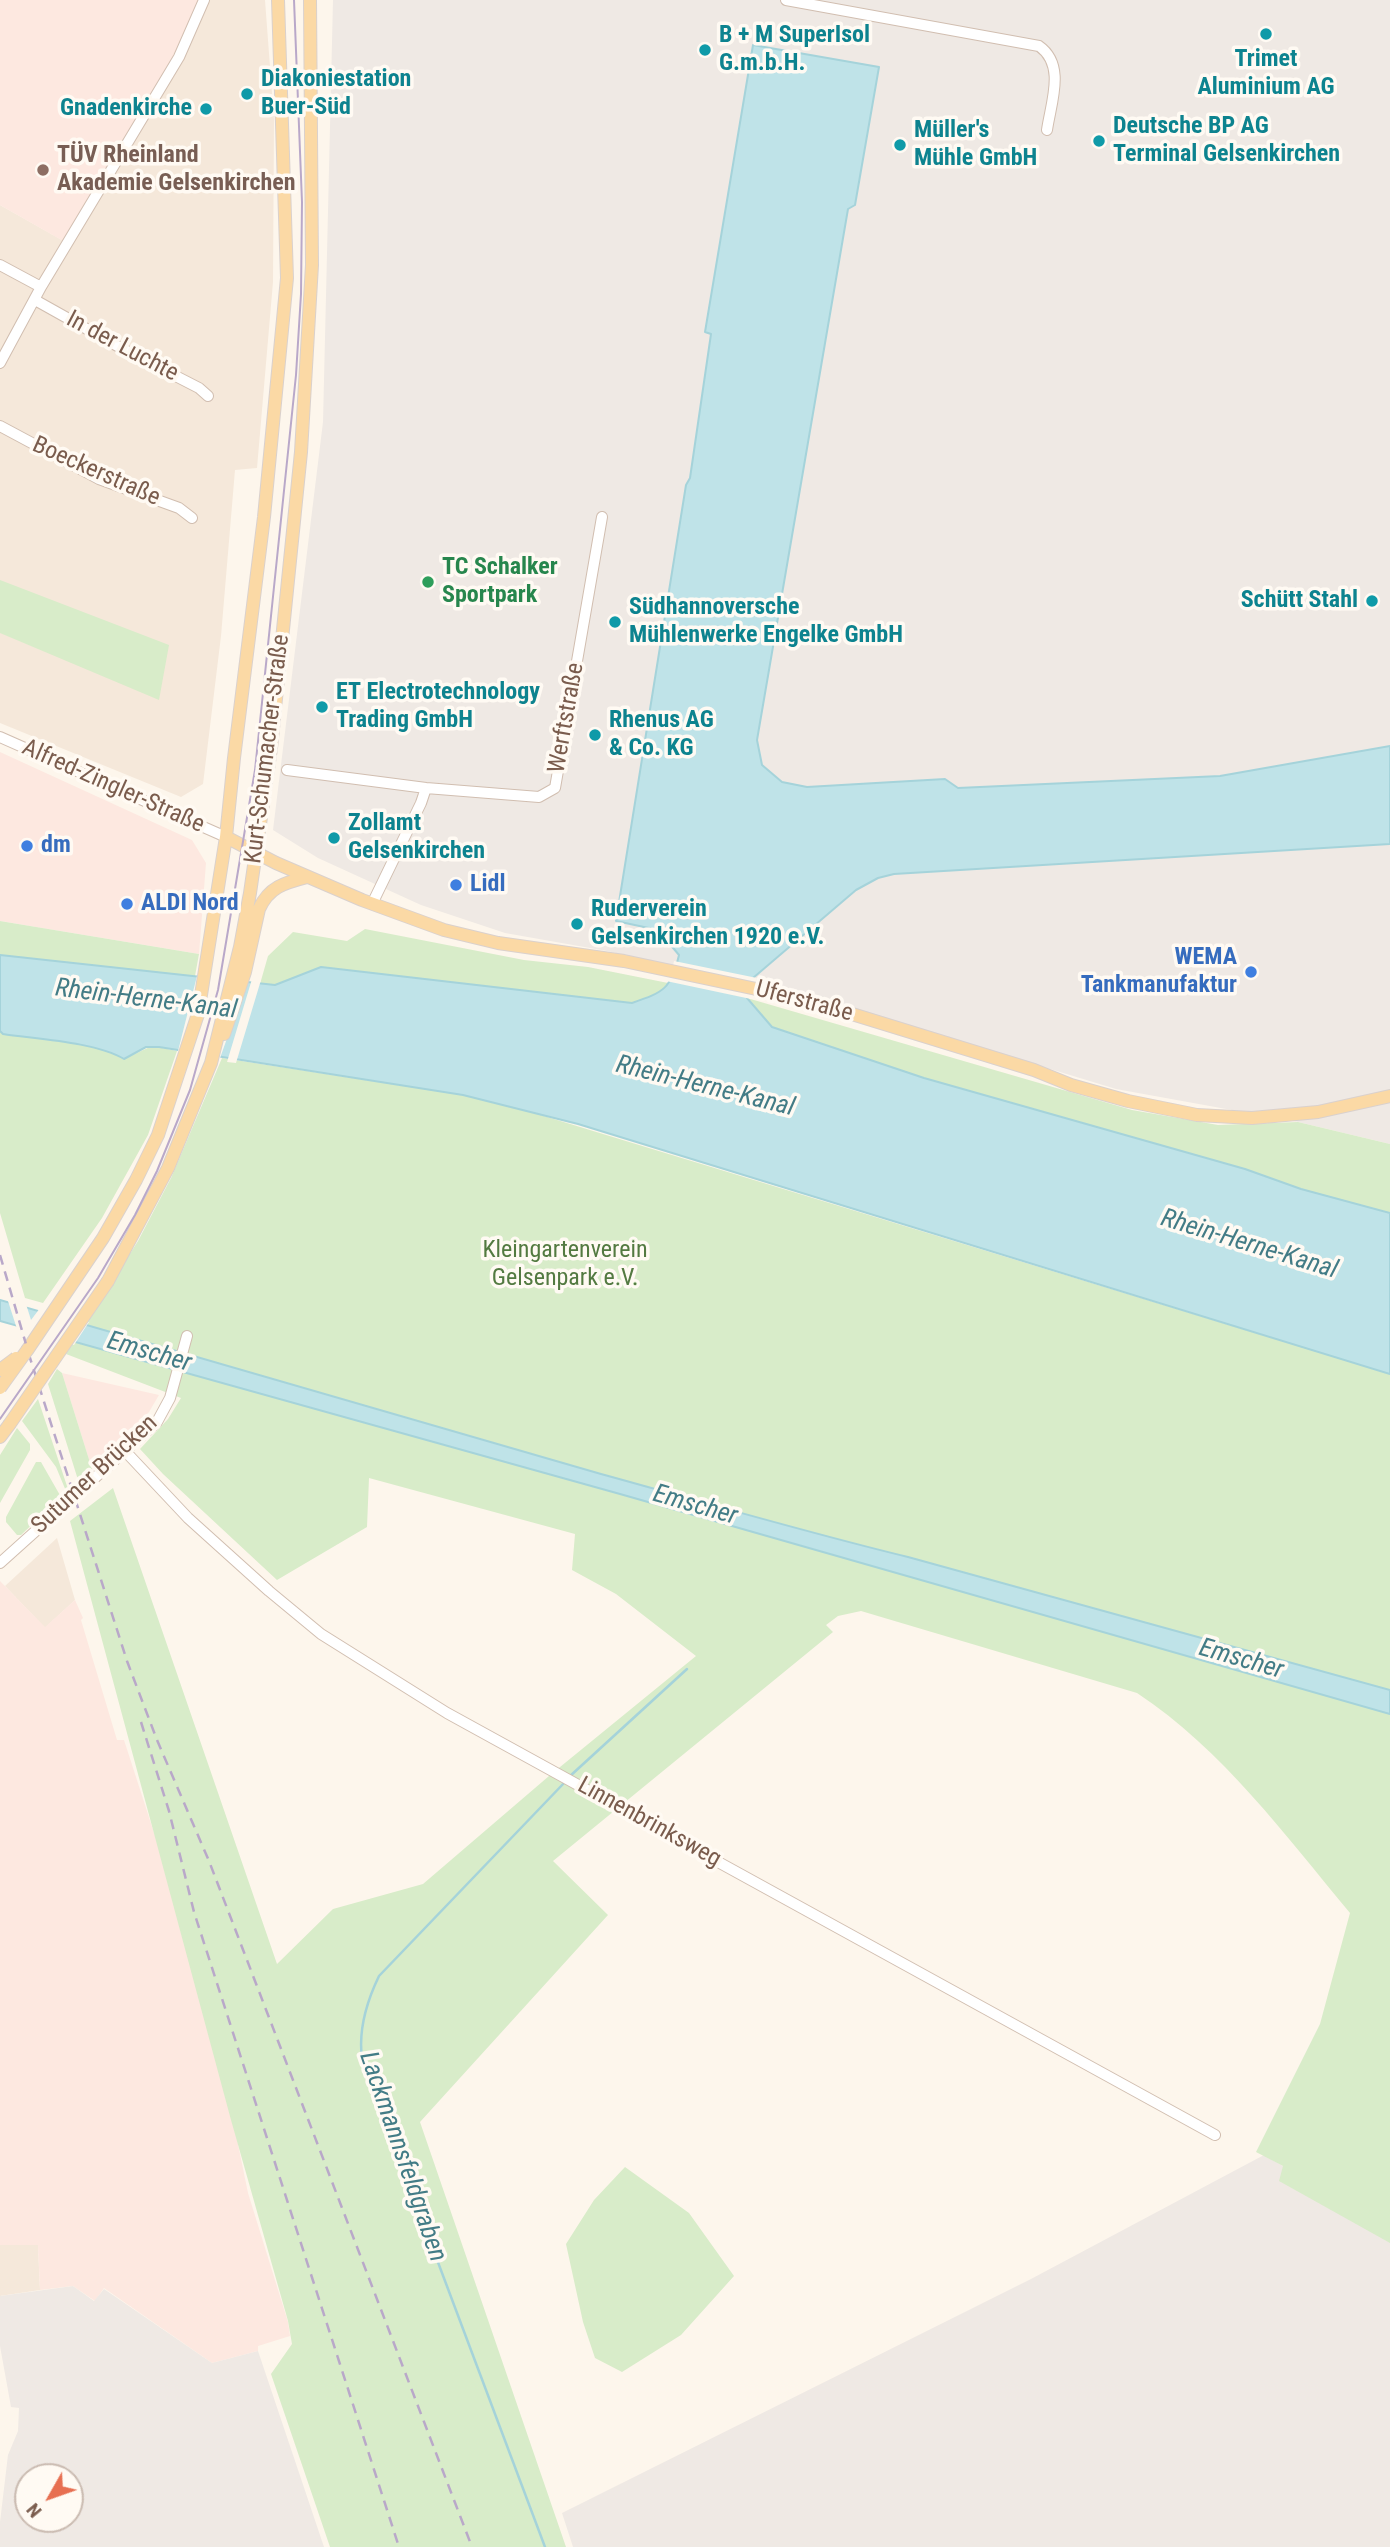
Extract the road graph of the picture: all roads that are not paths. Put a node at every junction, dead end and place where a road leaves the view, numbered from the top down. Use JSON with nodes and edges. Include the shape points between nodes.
{"nodes":[{"id":1,"x":204,"y":0,"type":"edge"},
{"id":2,"x":278,"y":0,"type":"edge"},
{"id":3,"x":310,"y":0,"type":"edge"},
{"id":4,"x":786,"y":0,"type":"edge"},
{"id":5,"x":1047,"y":130,"type":"dead end"},
{"id":6,"x":0,"y":265,"type":"edge"},
{"id":7,"x":41,"y":287,"type":"junction"},
{"id":8,"x":35,"y":300,"type":"junction"},
{"id":9,"x":0,"y":363,"type":"edge"},
{"id":10,"x":208,"y":396,"type":"dead end"},
{"id":11,"x":0,"y":426,"type":"edge"},
{"id":12,"x":602,"y":517,"type":"dead end"},
{"id":13,"x":192,"y":518,"type":"dead end"},
{"id":14,"x":0,"y":737,"type":"edge"},
{"id":15,"x":287,"y":770,"type":"dead end"},
{"id":16,"x":426,"y":788,"type":"junction"},
{"id":17,"x":226,"y":837,"type":"junction"},
{"id":18,"x":255,"y":854,"type":"junction"},
{"id":19,"x":307,"y":877,"type":"junction"},
{"id":20,"x":372,"y":904,"type":"junction"},
{"id":21,"x":240,"y":970,"type":"junction"},
{"id":22,"x":1390,"y":1096,"type":"edge"},
{"id":23,"x":187,"y":1336,"type":"dead end"},
{"id":24,"x":28,"y":1349,"type":"junction"},
{"id":25,"x":0,"y":1370,"type":"edge"},
{"id":26,"x":0,"y":1388,"type":"edge"},
{"id":27,"x":0,"y":1437,"type":"edge"},
{"id":28,"x":125,"y":1451,"type":"junction"},
{"id":29,"x":0,"y":1563,"type":"edge"},
{"id":30,"x":1214,"y":2135,"type":"dead end"}],
"edges":[{"from":1,"to":7,"type":"street","via":[[179,57]]},
{"from":2,"to":17,"type":"main road","name":"Kurt-Schumacher-Straße","via":[[288,278]]},
{"from":3,"to":18,"type":"main road","name":"Kurt-Schumacher-Straße","via":[[313,265],[301,452],[271,748]]},
{"from":4,"to":5,"type":"street","via":[[1039,46],[1050,57],[1056,74]]},
{"from":6,"to":7,"type":"street"},
{"from":7,"to":8,"type":"street"},
{"from":8,"to":9,"type":"street"},
{"from":8,"to":10,"type":"street","name":"In der Luchte"},
{"from":11,"to":13,"type":"street","name":"Boeckerstraße","via":[[99,479],[179,508]]},
{"from":12,"to":16,"type":"street","name":"Werftstraße","via":[[555,788],[539,797]]},
{"from":14,"to":17,"type":"street","name":"Alfred-Zingler-Straße"},
{"from":15,"to":16,"type":"street","name":"Werftstraße"},
{"from":16,"to":20,"type":"street"},
{"from":17,"to":18,"type":"main road","name":"Uferstraße"},
{"from":17,"to":24,"type":"main road","name":"Kurt-Schumacher-Straße","via":[[198,1014],[152,1146],[110,1226]]},
{"from":18,"to":19,"type":"main road","name":"Uferstraße"},
{"from":18,"to":21,"type":"main road","name":"Kurt-Schumacher-Straße"},
{"from":19,"to":20,"type":"main road","name":"Uferstraße"},
{"from":19,"to":21,"type":"main road","via":[[289,881],[265,897]]},
{"from":20,"to":22,"type":"main road","name":"Uferstraße","via":[[475,939],[666,969],[827,1006],[1071,1085],[1175,1112],[1292,1115]]},
{"from":21,"to":27,"type":"main road","name":"Kurt-Schumacher-Straße","bridge":true,"via":[[211,1063],[163,1179],[108,1281]]},
{"from":23,"to":28,"type":"street","name":"Sutumer Brücken","via":[[157,1422]]},
{"from":24,"to":25,"type":"main road","bridge":true},
{"from":24,"to":26,"type":"main road","name":"Kurt-Schumacher-Straße","bridge":true},
{"from":28,"to":29,"type":"street","name":"Sutumer Brücken"},
{"from":28,"to":30,"type":"street","name":"Linnenbrinksweg","via":[[188,1518],[321,1634],[447,1713]]}]}
